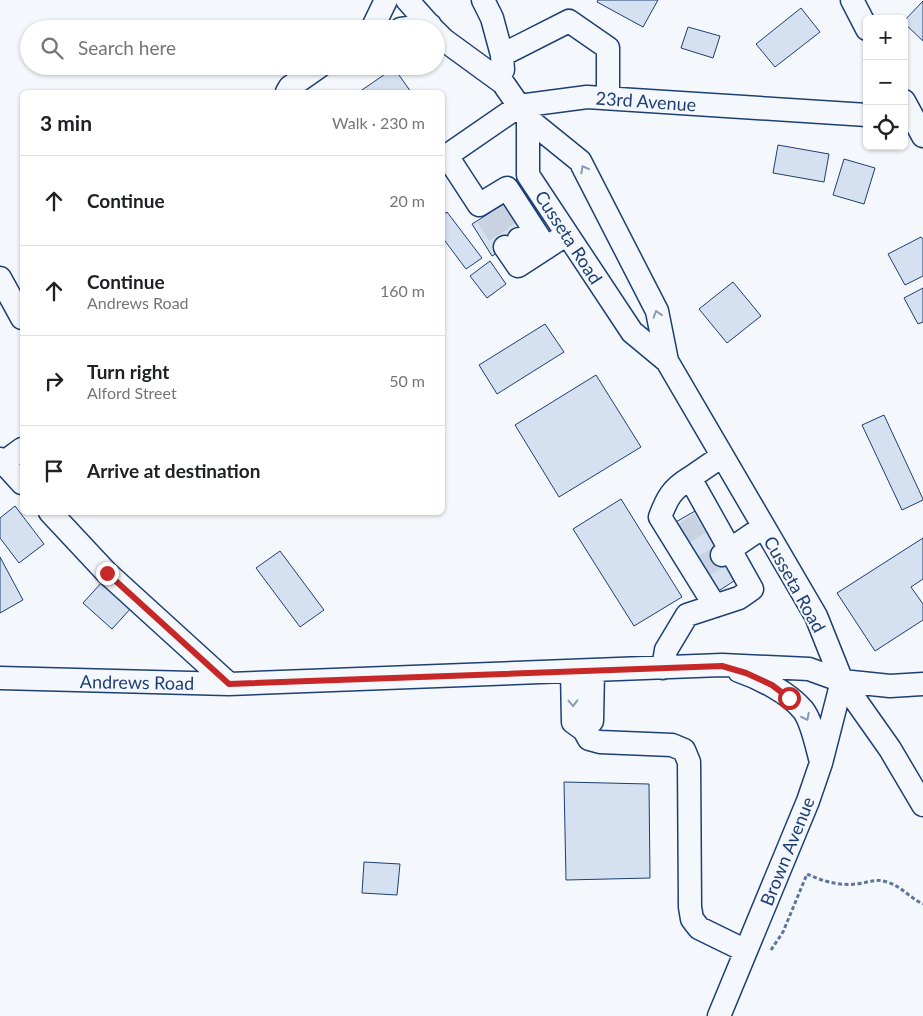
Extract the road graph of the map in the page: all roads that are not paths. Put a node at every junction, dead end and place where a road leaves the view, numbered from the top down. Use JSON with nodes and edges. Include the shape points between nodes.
{"nodes":[{"id":1,"x":386,"y":0,"type":"edge"},
{"id":2,"x":407,"y":0,"type":"edge"},
{"id":3,"x":483,"y":0,"type":"edge"},
{"id":4,"x":852,"y":0,"type":"edge"},
{"id":5,"x":376,"y":20,"type":"edge"},
{"id":6,"x":425,"y":20,"type":"edge"},
{"id":7,"x":863,"y":21,"type":"edge"},
{"id":8,"x":445,"y":41,"type":"edge"},
{"id":9,"x":502,"y":56,"type":"junction"},
{"id":10,"x":307,"y":75,"type":"edge"},
{"id":11,"x":503,"y":83,"type":"junction"},
{"id":12,"x":288,"y":90,"type":"edge"},
{"id":13,"x":608,"y":98,"type":"junction"},
{"id":14,"x":523,"y":113,"type":"junction"},
{"id":15,"x":863,"y":116,"type":"edge"},
{"id":16,"x":445,"y":158,"type":"edge"},
{"id":17,"x":567,"y":234,"type":"junction"},
{"id":18,"x":0,"y":278,"type":"edge"},
{"id":19,"x":20,"y":314,"type":"edge"},
{"id":20,"x":667,"y":361,"type":"junction"},
{"id":21,"x":20,"y":450,"type":"edge"},
{"id":22,"x":722,"y":456,"type":"junction"},
{"id":23,"x":1,"y":463,"type":"edge"},
{"id":24,"x":690,"y":478,"type":"junction"},
{"id":25,"x":20,"y":481,"type":"edge"},
{"id":26,"x":53,"y":515,"type":"edge"},
{"id":27,"x":764,"y":527,"type":"junction"},
{"id":28,"x":726,"y":552,"type":"junction"},
{"id":29,"x":715,"y":606,"type":"junction"},
{"id":30,"x":722,"y":666,"type":"junction"},
{"id":31,"x":664,"y":668,"type":"junction"},
{"id":32,"x":582,"y":671,"type":"junction"},
{"id":33,"x":0,"y":678,"type":"edge"},
{"id":34,"x":842,"y":681,"type":"junction"},
{"id":35,"x":229,"y":684,"type":"junction"},
{"id":36,"x":923,"y":684,"type":"edge"},
{"id":37,"x":821,"y":763,"type":"junction"},
{"id":38,"x":923,"y":805,"type":"edge"},
{"id":39,"x":756,"y":955,"type":"junction"},
{"id":40,"x":719,"y":1016,"type":"edge"}],
"edges":[{"from":1,"to":5,"type":"street"},
{"from":2,"to":6,"type":"street","name":"Cusseta Road"},
{"from":3,"to":9,"type":"street","via":[[492,18]]},
{"from":4,"to":7,"type":"street"},
{"from":8,"to":11,"type":"street","name":"Cusseta Road"},
{"from":9,"to":11,"type":"street"},
{"from":9,"to":13,"type":"street","via":[[569,21],[608,48]]},
{"from":10,"to":12,"type":"street"},
{"from":11,"to":14,"type":"street","name":"Cusseta Road"},
{"from":13,"to":14,"type":"street","name":"23rd Avenue","via":[[587,97]]},
{"from":13,"to":15,"type":"street","name":"23rd Avenue"},
{"from":14,"to":16,"type":"street","name":"23rd Avenue"},
{"from":14,"to":17,"type":"street","name":"Cusseta Road","via":[[528,175]]},
{"from":20,"to":14,"type":"street","name":"Cusseta Road","one_way":true,"via":[[657,311],[580,161]]},
{"from":16,"to":17,"type":"street","via":[[490,206],[507,188],[525,248]]},
{"from":17,"to":20,"type":"street","name":"Cusseta Road","via":[[632,332]]},
{"from":18,"to":19,"type":"street"},
{"from":20,"to":22,"type":"street","name":"Cusseta Road"},
{"from":21,"to":23,"type":"street"},
{"from":22,"to":24,"type":"street"},
{"from":22,"to":27,"type":"street","name":"Cusseta Road"},
{"from":23,"to":25,"type":"street"},
{"from":24,"to":28,"type":"street","via":[[707,519]]},
{"from":24,"to":29,"type":"street","via":[[679,484],[660,517],[678,537]]},
{"from":26,"to":35,"type":"street","via":[[107,573]]},
{"from":27,"to":28,"type":"street"},
{"from":27,"to":34,"type":"street","name":"Cusseta Road","via":[[816,616]]},
{"from":28,"to":29,"type":"street","via":[[752,589],[739,598]]},
{"from":29,"to":31,"type":"street","via":[[687,615],[666,650]]},
{"from":30,"to":31,"type":"street","name":"Andrews Road"},
{"from":30,"to":34,"type":"street","name":"Andrews Road","via":[[809,669]]},
{"from":30,"to":37,"type":"street","one_way":true,"via":[[772,685],[804,711]]},
{"from":31,"to":32,"type":"street","name":"Andrews Road"},
{"from":32,"to":35,"type":"street","name":"Andrews Road"},
{"from":32,"to":39,"type":"street","via":[[592,721],[584,730],[589,739],[672,745],[684,750],[689,762],[692,918],[699,928]]},
{"from":33,"to":35,"type":"street","name":"Andrews Road"},
{"from":34,"to":36,"type":"street","name":"Andrews Road","via":[[890,686]]},
{"from":34,"to":37,"type":"street","name":"Brown Avenue"},
{"from":34,"to":38,"type":"street","name":"Cusseta Road","via":[[890,749]]},
{"from":37,"to":39,"type":"street","name":"Brown Avenue"},
{"from":39,"to":40,"type":"street","name":"Brown Avenue"}]}
